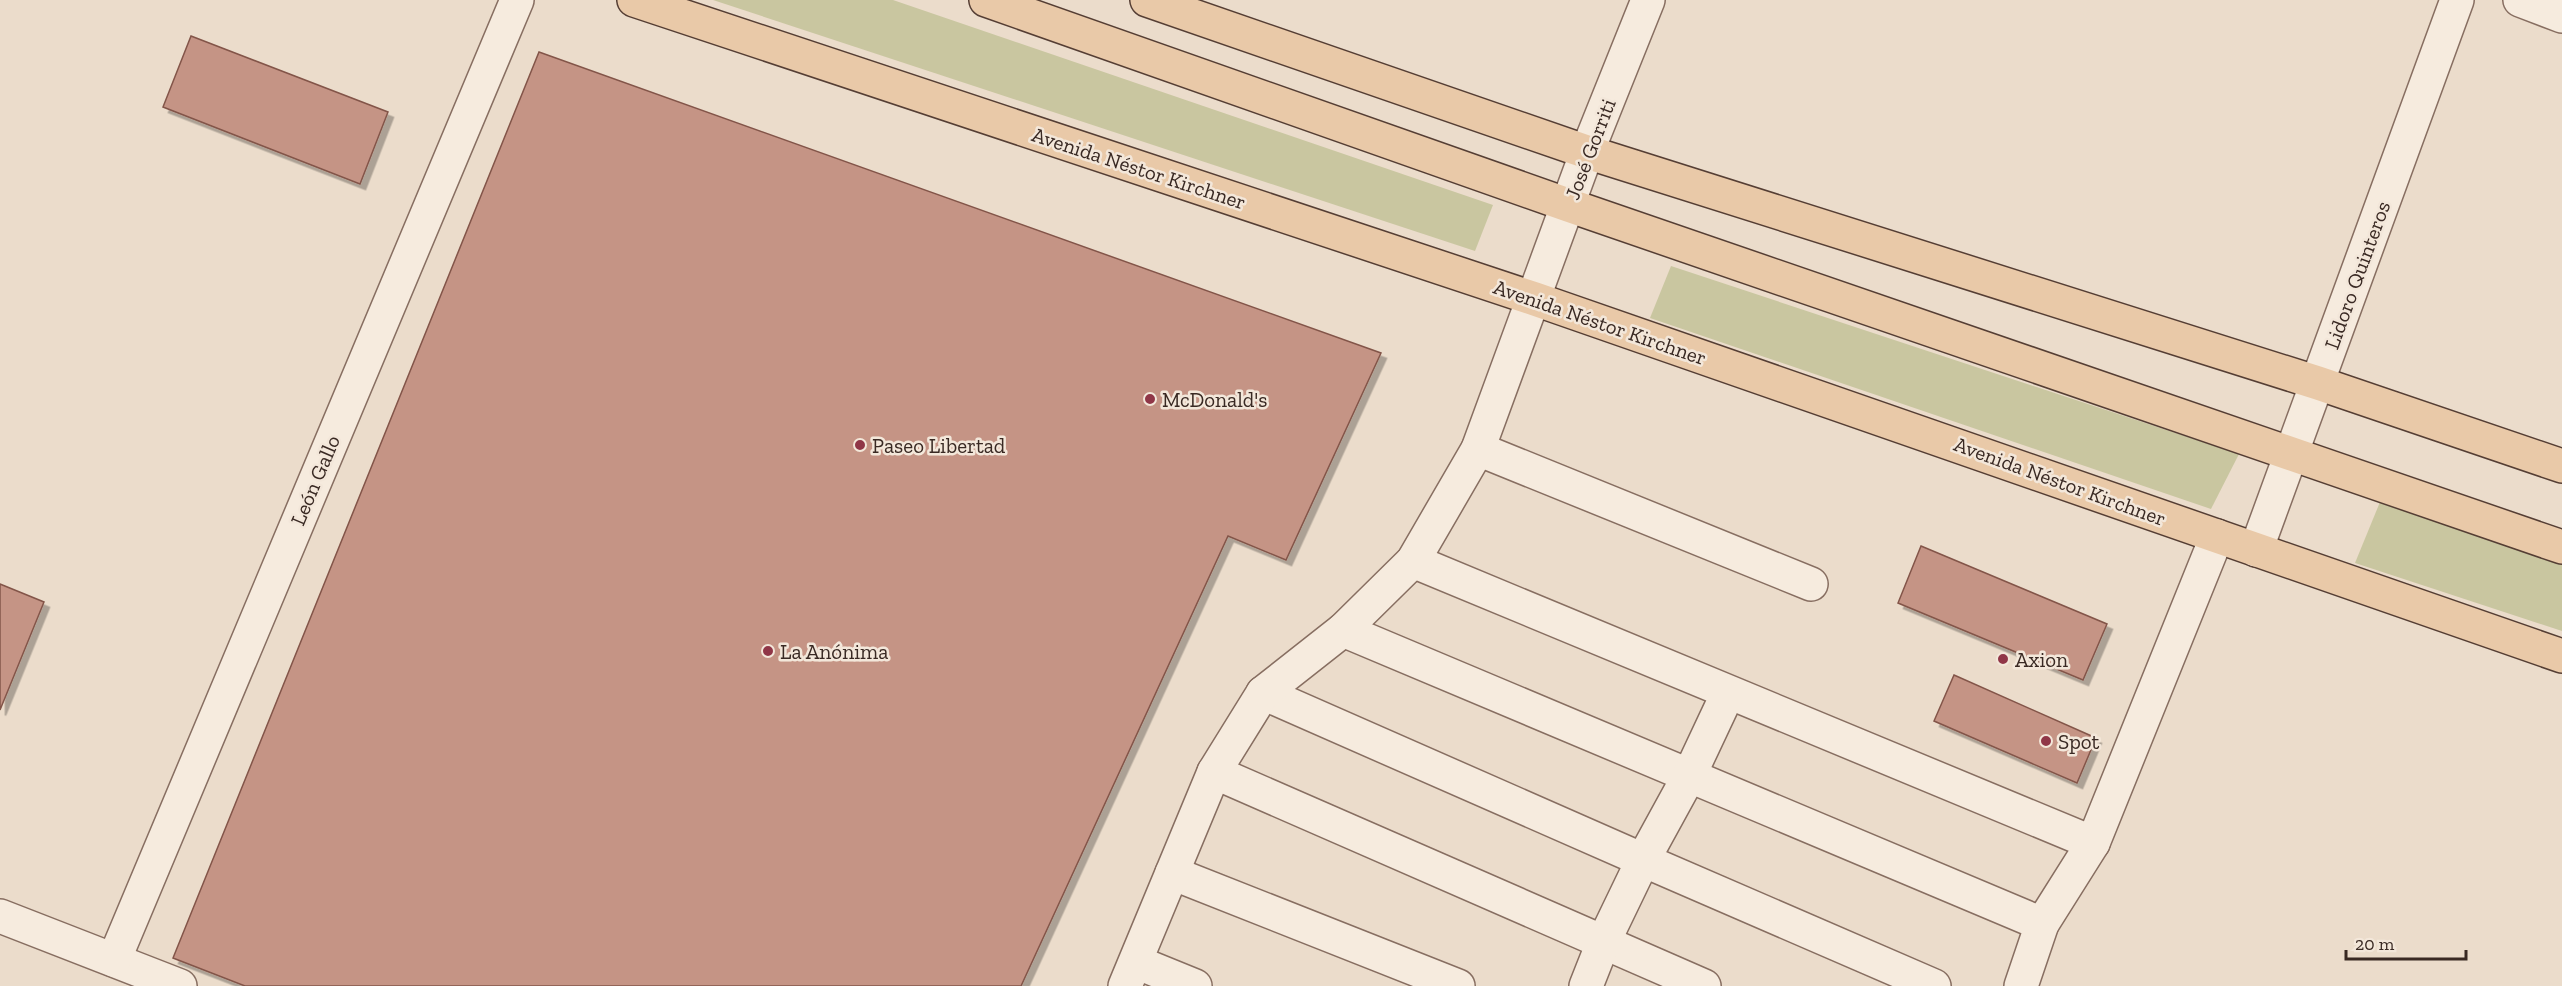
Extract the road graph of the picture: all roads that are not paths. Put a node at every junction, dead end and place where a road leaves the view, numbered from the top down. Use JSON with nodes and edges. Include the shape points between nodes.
{"nodes":[{"id":1,"x":517,"y":0,"type":"edge"},
{"id":2,"x":634,"y":0,"type":"edge"},
{"id":3,"x":986,"y":0,"type":"edge"},
{"id":4,"x":1146,"y":0,"type":"edge"},
{"id":5,"x":1648,"y":0,"type":"edge"},
{"id":6,"x":2457,"y":0,"type":"edge"},
{"id":7,"x":2520,"y":0,"type":"edge"},
{"id":8,"x":2562,"y":15,"type":"edge"},
{"id":9,"x":1587,"y":152,"type":"junction"},
{"id":10,"x":1568,"y":205,"type":"junction"},
{"id":11,"x":1535,"y":299,"type":"junction"},
{"id":12,"x":2318,"y":383,"type":"junction"},
{"id":13,"x":1478,"y":449,"type":"junction"},
{"id":14,"x":2293,"y":453,"type":"junction"},
{"id":15,"x":2562,"y":466,"type":"edge"},
{"id":16,"x":2217,"y":536,"type":"junction"},
{"id":17,"x":2562,"y":547,"type":"edge"},
{"id":18,"x":2256,"y":550,"type":"junction"},
{"id":19,"x":1413,"y":561,"type":"junction"},
{"id":20,"x":1811,"y":584,"type":"dead end"},
{"id":21,"x":1343,"y":630,"type":"junction"},
{"id":22,"x":2562,"y":656,"type":"edge"},
{"id":23,"x":1263,"y":693,"type":"junction"},
{"id":24,"x":1728,"y":693,"type":"junction"},
{"id":25,"x":1214,"y":772,"type":"junction"},
{"id":26,"x":1689,"y":776,"type":"junction"},
{"id":27,"x":2093,"y":843,"type":"junction"},
{"id":28,"x":1642,"y":860,"type":"junction"},
{"id":29,"x":1172,"y":873,"type":"junction"},
{"id":30,"x":0,"y":916,"type":"edge"},
{"id":31,"x":2042,"y":924,"type":"junction"},
{"id":32,"x":1603,"y":943,"type":"junction"},
{"id":33,"x":114,"y":960,"type":"junction"},
{"id":34,"x":1130,"y":974,"type":"edge"},
{"id":35,"x":180,"y":986,"type":"edge"},
{"id":36,"x":1195,"y":986,"type":"edge"},
{"id":37,"x":1458,"y":986,"type":"edge"},
{"id":38,"x":1586,"y":986,"type":"edge"},
{"id":39,"x":1704,"y":986,"type":"edge"},
{"id":40,"x":1934,"y":986,"type":"edge"},
{"id":41,"x":2021,"y":986,"type":"edge"}],
"edges":[{"from":1,"to":33,"type":"street","name":"León Gallo"},
{"from":2,"to":11,"type":"main road","name":"Avenida Néstor Kirchner"},
{"from":3,"to":10,"type":"main road"},
{"from":4,"to":9,"type":"main road"},
{"from":5,"to":9,"type":"street","name":"José Gorriti"},
{"from":6,"to":12,"type":"street","name":"Lidoro Quinteros"},
{"from":7,"to":8,"type":"street"},
{"from":9,"to":10,"type":"street","name":"José Gorriti"},
{"from":9,"to":12,"type":"main road"},
{"from":10,"to":11,"type":"street","name":"José Gorriti"},
{"from":10,"to":14,"type":"main road"},
{"from":11,"to":13,"type":"street","name":"José Gorriti"},
{"from":11,"to":16,"type":"main road","name":"Avenida Néstor Kirchner"},
{"from":12,"to":14,"type":"street","name":"Lidoro Quinteros"},
{"from":12,"to":15,"type":"main road"},
{"from":13,"to":19,"type":"street","name":"José Gorriti"},
{"from":13,"to":20,"type":"street"},
{"from":14,"to":17,"type":"main road"},
{"from":14,"to":18,"type":"street","name":"Lidoro Quinteros"},
{"from":16,"to":18,"type":"main road","name":"Avenida Néstor Kirchner"},
{"from":16,"to":27,"type":"street"},
{"from":18,"to":22,"type":"main road","name":"Avenida Néstor Kirchner"},
{"from":19,"to":21,"type":"street","name":"José Gorriti"},
{"from":19,"to":24,"type":"street"},
{"from":21,"to":23,"type":"street","name":"José Gorriti"},
{"from":21,"to":26,"type":"street"},
{"from":23,"to":25,"type":"street","name":"José Gorriti"},
{"from":23,"to":28,"type":"street"},
{"from":24,"to":26,"type":"street"},
{"from":24,"to":27,"type":"street"},
{"from":25,"to":29,"type":"street","name":"José Gorriti"},
{"from":25,"to":32,"type":"street"},
{"from":26,"to":28,"type":"street"},
{"from":26,"to":31,"type":"street"},
{"from":27,"to":31,"type":"street"},
{"from":28,"to":32,"type":"street"},
{"from":28,"to":40,"type":"street"},
{"from":29,"to":34,"type":"street","name":"José Gorriti"},
{"from":29,"to":37,"type":"street"},
{"from":30,"to":33,"type":"street"},
{"from":31,"to":41,"type":"street"},
{"from":32,"to":38,"type":"street"},
{"from":32,"to":39,"type":"street"},
{"from":33,"to":35,"type":"street"},
{"from":34,"to":36,"type":"street"}]}
